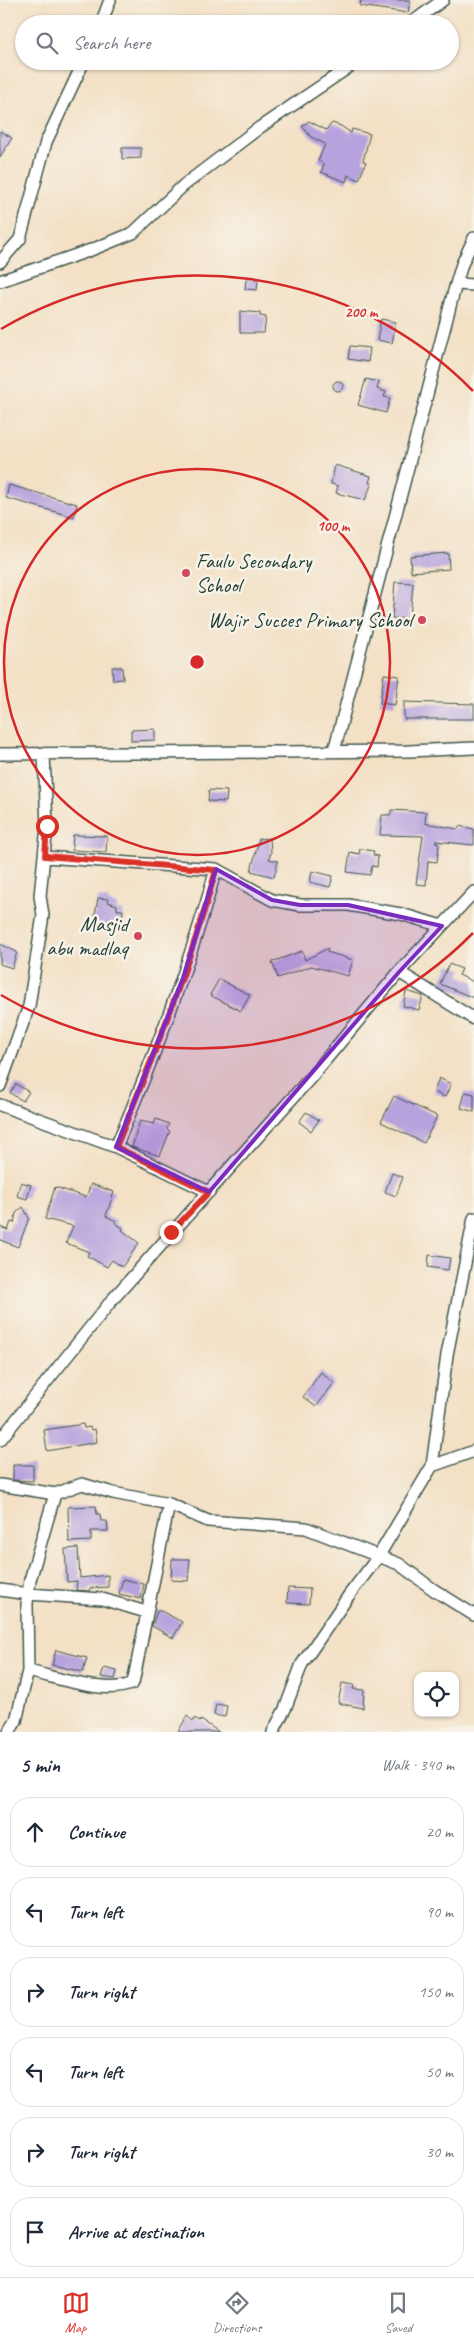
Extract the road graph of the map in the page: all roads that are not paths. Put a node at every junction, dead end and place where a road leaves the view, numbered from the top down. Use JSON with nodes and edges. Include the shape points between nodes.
{"nodes":[{"id":1,"x":110,"y":0,"type":"edge"},
{"id":2,"x":443,"y":0,"type":"edge"},
{"id":3,"x":104,"y":15,"type":"edge"},
{"id":4,"x":422,"y":15,"type":"edge"},
{"id":5,"x":80,"y":70,"type":"edge"},
{"id":6,"x":345,"y":70,"type":"edge"},
{"id":7,"x":474,"y":238,"type":"edge"},
{"id":8,"x":0,"y":262,"type":"edge"},
{"id":9,"x":0,"y":280,"type":"edge"},
{"id":10,"x":456,"y":284,"type":"junction"},
{"id":11,"x":474,"y":285,"type":"edge"},
{"id":12,"x":474,"y":748,"type":"edge"},
{"id":13,"x":334,"y":751,"type":"junction"},
{"id":14,"x":0,"y":754,"type":"edge"},
{"id":15,"x":44,"y":754,"type":"junction"},
{"id":16,"x":45,"y":856,"type":"junction"},
{"id":17,"x":216,"y":870,"type":"junction"},
{"id":18,"x":474,"y":892,"type":"edge"},
{"id":19,"x":442,"y":926,"type":"junction"},
{"id":20,"x":399,"y":972,"type":"junction"},
{"id":21,"x":474,"y":1019,"type":"edge"},
{"id":22,"x":0,"y":1086,"type":"edge"},
{"id":23,"x":0,"y":1105,"type":"edge"},
{"id":24,"x":116,"y":1147,"type":"junction"},
{"id":25,"x":209,"y":1192,"type":"junction"},
{"id":26,"x":474,"y":1218,"type":"edge"},
{"id":27,"x":470,"y":1262,"type":"edge"},
{"id":28,"x":0,"y":1440,"type":"edge"},
{"id":29,"x":474,"y":1451,"type":"edge"},
{"id":30,"x":432,"y":1466,"type":"junction"},
{"id":31,"x":0,"y":1485,"type":"edge"},
{"id":32,"x":55,"y":1494,"type":"junction"},
{"id":33,"x":169,"y":1504,"type":"junction"},
{"id":34,"x":378,"y":1557,"type":"junction"},
{"id":35,"x":0,"y":1590,"type":"edge"},
{"id":36,"x":28,"y":1594,"type":"junction"},
{"id":37,"x":146,"y":1612,"type":"junction"},
{"id":38,"x":474,"y":1615,"type":"edge"},
{"id":39,"x":28,"y":1671,"type":"junction"},
{"id":40,"x":9,"y":1732,"type":"edge"},
{"id":41,"x":273,"y":1732,"type":"edge"}],
"edges":[{"from":1,"to":3,"type":"street"},
{"from":2,"to":4,"type":"street"},
{"from":5,"to":8,"type":"street","via":[[46,142],[20,239]]},
{"from":6,"to":9,"type":"street","via":[[259,128],[184,185],[133,233]]},
{"from":7,"to":10,"type":"street"},
{"from":10,"to":11,"type":"street"},
{"from":10,"to":13,"type":"street"},
{"from":12,"to":13,"type":"street"},
{"from":13,"to":15,"type":"street"},
{"from":14,"to":15,"type":"street"},
{"from":15,"to":16,"type":"street"},
{"from":16,"to":17,"type":"street"},
{"from":16,"to":22,"type":"street","via":[[40,896],[43,915],[29,1006]]},
{"from":17,"to":19,"type":"street","via":[[272,900],[300,905],[348,905],[401,914]]},
{"from":17,"to":24,"type":"street","via":[[183,978],[143,1086]]},
{"from":18,"to":19,"type":"street"},
{"from":19,"to":20,"type":"street"},
{"from":20,"to":21,"type":"street"},
{"from":20,"to":25,"type":"street"},
{"from":23,"to":24,"type":"street"},
{"from":24,"to":25,"type":"street"},
{"from":25,"to":28,"type":"street","via":[[112,1300]]},
{"from":26,"to":27,"type":"street"},
{"from":27,"to":30,"type":"street","via":[[447,1355]]},
{"from":29,"to":30,"type":"street"},
{"from":30,"to":34,"type":"street"},
{"from":31,"to":32,"type":"street"},
{"from":32,"to":33,"type":"street","via":[[82,1484]]},
{"from":32,"to":36,"type":"street"},
{"from":33,"to":34,"type":"street","via":[[208,1521],[306,1528]]},
{"from":33,"to":37,"type":"street"},
{"from":34,"to":38,"type":"street","via":[[399,1564]]},
{"from":34,"to":41,"type":"street","via":[[302,1664]]},
{"from":35,"to":36,"type":"street"},
{"from":36,"to":37,"type":"street","via":[[102,1599]]},
{"from":36,"to":39,"type":"street"},
{"from":37,"to":39,"type":"street","via":[[133,1683],[108,1688]]},
{"from":39,"to":40,"type":"street","via":[[16,1722]]}]}
